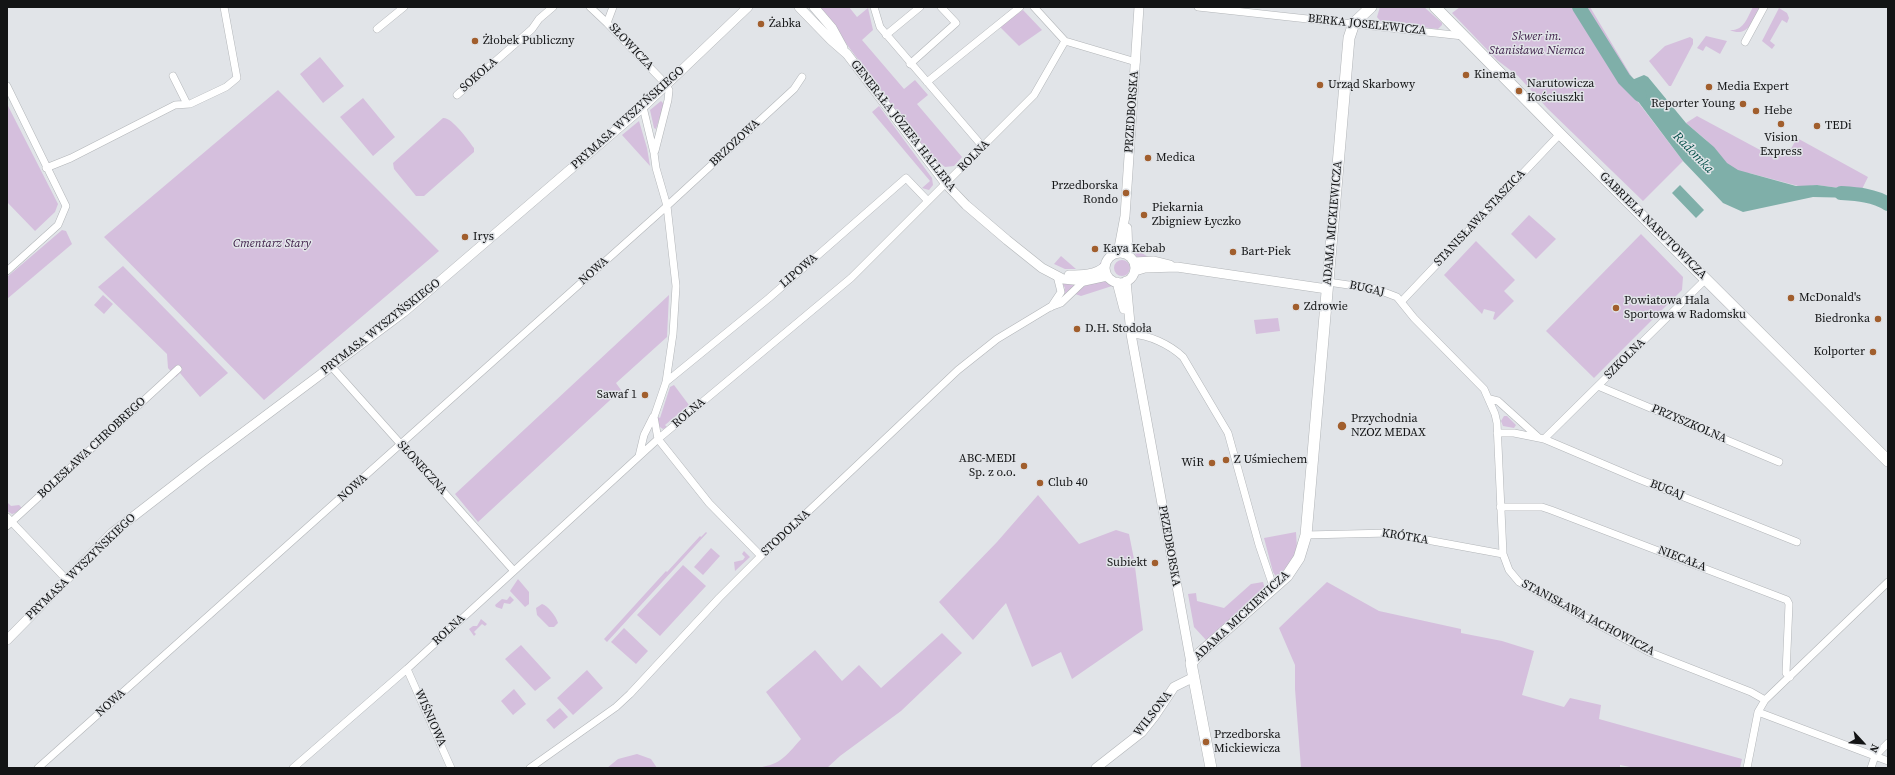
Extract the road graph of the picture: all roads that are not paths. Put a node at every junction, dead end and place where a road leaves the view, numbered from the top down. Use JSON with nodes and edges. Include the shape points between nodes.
{"nodes":[{"id":1,"x":224,"y":7,"type":"edge"},
{"id":2,"x":404,"y":7,"type":"edge"},
{"id":3,"x":553,"y":7,"type":"edge"},
{"id":4,"x":590,"y":7,"type":"edge"},
{"id":5,"x":613,"y":7,"type":"edge"},
{"id":6,"x":748,"y":7,"type":"edge"},
{"id":7,"x":799,"y":7,"type":"edge"},
{"id":8,"x":814,"y":7,"type":"edge"},
{"id":9,"x":874,"y":7,"type":"edge"},
{"id":10,"x":920,"y":7,"type":"edge"},
{"id":11,"x":941,"y":7,"type":"edge"},
{"id":12,"x":1020,"y":7,"type":"edge"},
{"id":13,"x":1034,"y":7,"type":"edge"},
{"id":14,"x":1139,"y":7,"type":"edge"},
{"id":15,"x":1198,"y":7,"type":"edge"},
{"id":16,"x":1371,"y":7,"type":"edge"},
{"id":17,"x":1435,"y":7,"type":"edge"},
{"id":18,"x":1764,"y":7,"type":"edge"},
{"id":19,"x":607,"y":23,"type":"junction"},
{"id":20,"x":1354,"y":24,"type":"junction"},
{"id":21,"x":377,"y":29,"type":"dead end"},
{"id":22,"x":886,"y":34,"type":"junction"},
{"id":23,"x":1463,"y":36,"type":"junction"},
{"id":24,"x":1065,"y":41,"type":"junction"},
{"id":25,"x":1745,"y":42,"type":"dead end"},
{"id":26,"x":843,"y":49,"type":"junction"},
{"id":27,"x":1136,"y":62,"type":"junction"},
{"id":28,"x":910,"y":64,"type":"junction"},
{"id":29,"x":173,"y":76,"type":"dead end"},
{"id":30,"x":802,"y":78,"type":"dead end"},
{"id":31,"x":927,"y":82,"type":"junction"},
{"id":32,"x":666,"y":84,"type":"junction"},
{"id":33,"x":7,"y":86,"type":"edge"},
{"id":34,"x":457,"y":95,"type":"dead end"},
{"id":35,"x":187,"y":104,"type":"junction"},
{"id":36,"x":643,"y":107,"type":"junction"},
{"id":37,"x":1560,"y":134,"type":"junction"},
{"id":38,"x":983,"y":147,"type":"junction"},
{"id":39,"x":654,"y":153,"type":"junction"},
{"id":40,"x":46,"y":168,"type":"junction"},
{"id":41,"x":946,"y":184,"type":"junction"},
{"id":42,"x":928,"y":201,"type":"junction"},
{"id":43,"x":667,"y":206,"type":"junction"},
{"id":44,"x":1123,"y":254,"type":"junction"},
{"id":45,"x":1105,"y":266,"type":"junction"},
{"id":46,"x":1134,"y":266,"type":"junction"},
{"id":47,"x":7,"y":271,"type":"edge"},
{"id":48,"x":1057,"y":276,"type":"junction"},
{"id":49,"x":1107,"y":276,"type":"junction"},
{"id":50,"x":1706,"y":279,"type":"junction"},
{"id":51,"x":1084,"y":281,"type":"junction"},
{"id":52,"x":1122,"y":282,"type":"junction"},
{"id":53,"x":1328,"y":285,"type":"junction"},
{"id":54,"x":1400,"y":302,"type":"junction"},
{"id":55,"x":1050,"y":307,"type":"junction"},
{"id":56,"x":1131,"y":334,"type":"junction"},
{"id":57,"x":331,"y":366,"type":"junction"},
{"id":58,"x":178,"y":370,"type":"dead end"},
{"id":59,"x":666,"y":382,"type":"junction"},
{"id":60,"x":1598,"y":386,"type":"junction"},
{"id":61,"x":1490,"y":399,"type":"junction"},
{"id":62,"x":654,"y":417,"type":"junction"},
{"id":63,"x":1497,"y":433,"type":"junction"},
{"id":64,"x":1541,"y":438,"type":"junction"},
{"id":65,"x":658,"y":439,"type":"junction"},
{"id":66,"x":401,"y":445,"type":"junction"},
{"id":67,"x":638,"y":456,"type":"junction"},
{"id":68,"x":1888,"y":461,"type":"edge"},
{"id":69,"x":1779,"y":462,"type":"dead end"},
{"id":70,"x":1500,"y":507,"type":"junction"},
{"id":71,"x":9,"y":521,"type":"edge"},
{"id":72,"x":1306,"y":535,"type":"junction"},
{"id":73,"x":1797,"y":542,"type":"dead end"},
{"id":74,"x":1502,"y":554,"type":"junction"},
{"id":75,"x":761,"y":556,"type":"junction"},
{"id":76,"x":514,"y":571,"type":"junction"},
{"id":77,"x":66,"y":579,"type":"junction"},
{"id":78,"x":1888,"y":582,"type":"edge"},
{"id":79,"x":1274,"y":589,"type":"junction"},
{"id":80,"x":7,"y":640,"type":"edge"},
{"id":81,"x":1191,"y":663,"type":"junction"},
{"id":82,"x":407,"y":669,"type":"junction"},
{"id":83,"x":1194,"y":677,"type":"junction"},
{"id":84,"x":1790,"y":677,"type":"junction"},
{"id":85,"x":1766,"y":700,"type":"junction"},
{"id":86,"x":1758,"y":712,"type":"junction"},
{"id":87,"x":1888,"y":743,"type":"edge"},
{"id":88,"x":1875,"y":756,"type":"junction"},
{"id":89,"x":1888,"y":761,"type":"edge"},
{"id":90,"x":38,"y":768,"type":"edge"},
{"id":91,"x":293,"y":768,"type":"edge"},
{"id":92,"x":451,"y":768,"type":"edge"},
{"id":93,"x":530,"y":768,"type":"edge"},
{"id":94,"x":1096,"y":768,"type":"edge"},
{"id":95,"x":1211,"y":768,"type":"edge"},
{"id":96,"x":1747,"y":768,"type":"edge"},
{"id":97,"x":1871,"y":768,"type":"edge"}],
"edges":[{"from":1,"to":35,"type":"street","via":[[237,78],[226,87]]},
{"from":2,"to":21,"type":"street"},
{"from":3,"to":34,"type":"street","name":"SOKOLA","via":[[532,29]]},
{"from":4,"to":19,"type":"street"},
{"from":5,"to":19,"type":"street","name":"SŁOWICZA"},
{"from":6,"to":32,"type":"street","name":"PRYMASA WYSZYŃSKIEGO"},
{"from":7,"to":26,"type":"street","name":"GENERAŁA JÓZEFA HALLERA"},
{"from":8,"to":26,"type":"street","name":"GENERAŁA JÓZEFA HALLERA","via":[[832,28]]},
{"from":9,"to":22,"type":"street","via":[[880,27]]},
{"from":10,"to":22,"type":"street"},
{"from":11,"to":28,"type":"street","via":[[956,23]]},
{"from":12,"to":31,"type":"street"},
{"from":13,"to":24,"type":"street"},
{"from":14,"to":27,"type":"street","name":"PRZEDBORSKA"},
{"from":15,"to":20,"type":"street","name":"BERKA JOSELEWICZA"},
{"from":16,"to":20,"type":"main road","name":"ADAMA MICKIEWICZA"},
{"from":17,"to":23,"type":"main road","name":"GABRIELA NARUTOWICZA"},
{"from":18,"to":25,"type":"street"},
{"from":19,"to":32,"type":"street","name":"SŁOWICZA"},
{"from":20,"to":23,"type":"street","name":"BERKA JOSELEWICZA"},
{"from":20,"to":53,"type":"main road","name":"ADAMA MICKIEWICZA","via":[[1349,38]]},
{"from":22,"to":28,"type":"street"},
{"from":23,"to":37,"type":"main road","name":"GABRIELA NARUTOWICZA"},
{"from":24,"to":27,"type":"street"},
{"from":24,"to":38,"type":"street","name":"ROLNA","via":[[1034,95]]},
{"from":26,"to":41,"type":"street","name":"GENERAŁA JÓZEFA HALLERA"},
{"from":27,"to":44,"type":"street","name":"PRZEDBORSKA"},
{"from":28,"to":31,"type":"street"},
{"from":29,"to":35,"type":"street"},
{"from":30,"to":43,"type":"street","name":"BRZOZOWA","via":[[794,89]]},
{"from":31,"to":38,"type":"street"},
{"from":32,"to":36,"type":"street","name":"PRYMASA WYSZYŃSKIEGO"},
{"from":32,"to":39,"type":"street","via":[[669,90],[668,100]]},
{"from":33,"to":40,"type":"street"},
{"from":35,"to":40,"type":"street","via":[[175,106]]},
{"from":36,"to":39,"type":"street"},
{"from":36,"to":57,"type":"street","name":"PRYMASA WYSZYŃSKIEGO","via":[[404,312]]},
{"from":37,"to":50,"type":"main road","name":"GABRIELA NARUTOWICZA"},
{"from":37,"to":54,"type":"street","name":"STANISŁAWA STASZICA"},
{"from":38,"to":41,"type":"street","name":"ROLNA"},
{"from":39,"to":43,"type":"street"},
{"from":40,"to":47,"type":"street","via":[[66,206],[58,225]]},
{"from":41,"to":42,"type":"street","name":"ROLNA"},
{"from":41,"to":48,"type":"street","name":"GENERAŁA JÓZEFA HALLERA","via":[[1007,240],[1042,268]]},
{"from":42,"to":59,"type":"street","name":"LIPOWA","via":[[906,178],[769,298]]},
{"from":42,"to":65,"type":"street","name":"ROLNA","via":[[852,278]]},
{"from":43,"to":59,"type":"street","via":[[676,286]]},
{"from":43,"to":66,"type":"street","name":"NOWA"},
{"from":44,"to":45,"type":"street","via":[[1112,255]]},
{"from":44,"to":46,"type":"street"},
{"from":45,"to":48,"type":"street","via":[[1090,273]]},
{"from":45,"to":49,"type":"street"},
{"from":46,"to":52,"type":"street","via":[[1130,278]]},
{"from":46,"to":53,"type":"street","name":"BUGAJ","via":[[1162,262],[1177,267]]},
{"from":48,"to":51,"type":"street","name":"GENERAŁA JÓZEFA HALLERA"},
{"from":48,"to":55,"type":"street","name":"STODOLNA","via":[[1061,292]]},
{"from":49,"to":51,"type":"street","name":"GENERAŁA JÓZEFA HALLERA"},
{"from":49,"to":52,"type":"street"},
{"from":50,"to":60,"type":"street","name":"SZKOLNA"},
{"from":50,"to":68,"type":"main road","name":"GABRIELA NARUTOWICZA"},
{"from":51,"to":55,"type":"street","name":"STODOLNA","via":[[1067,299]]},
{"from":52,"to":56,"type":"street","name":"PRZEDBORSKA"},
{"from":53,"to":54,"type":"street","name":"BUGAJ","via":[[1376,289],[1391,294]]},
{"from":53,"to":72,"type":"main road","name":"ADAMA MICKIEWICZA"},
{"from":54,"to":61,"type":"street","name":"BUGAJ","via":[[1475,378]]},
{"from":55,"to":75,"type":"street","name":"STODOLNA","via":[[997,339],[958,370]]},
{"from":56,"to":79,"type":"street","via":[[1142,334],[1176,350],[1183,357],[1228,433]]},
{"from":56,"to":81,"type":"street","name":"PRZEDBORSKA"},
{"from":57,"to":66,"type":"street","name":"SŁONECZNA"},
{"from":57,"to":77,"type":"street","name":"PRYMASA WYSZYŃSKIEGO","via":[[136,513]]},
{"from":58,"to":71,"type":"street","name":"BOLESŁAWA CHROBREGO"},
{"from":59,"to":62,"type":"street"},
{"from":60,"to":64,"type":"street","name":"SZKOLNA"},
{"from":60,"to":69,"type":"street","name":"PRZYSZKOLNA"},
{"from":61,"to":63,"type":"street","name":"STANISŁAWA JACHOWICZA"},
{"from":61,"to":64,"type":"street","name":"BUGAJ","via":[[1498,401]]},
{"from":62,"to":65,"type":"street"},
{"from":62,"to":67,"type":"street","via":[[644,435]]},
{"from":63,"to":64,"type":"street","name":"BUGAJ"},
{"from":63,"to":70,"type":"street","name":"STANISŁAWA JACHOWICZA"},
{"from":64,"to":73,"type":"street","name":"BUGAJ"},
{"from":65,"to":67,"type":"street","name":"ROLNA"},
{"from":65,"to":75,"type":"street","via":[[709,503]]},
{"from":66,"to":76,"type":"street","name":"SŁONECZNA"},
{"from":66,"to":90,"type":"street","name":"NOWA"},
{"from":67,"to":76,"type":"street","name":"ROLNA"},
{"from":70,"to":74,"type":"street","name":"STANISŁAWA JACHOWICZA"},
{"from":70,"to":84,"type":"street","name":"NIECAŁA","via":[[1542,507],[1782,597],[1789,604],[1786,673]]},
{"from":71,"to":77,"type":"street"},
{"from":72,"to":74,"type":"street","name":"KRÓTKA","via":[[1389,533]]},
{"from":72,"to":79,"type":"main road","name":"ADAMA MICKIEWICZA","via":[[1294,567]]},
{"from":74,"to":85,"type":"street","name":"STANISŁAWA JACHOWICZA","via":[[1509,570],[1519,582],[1557,604],[1649,652]]},
{"from":75,"to":93,"type":"street","name":"STODOLNA","via":[[628,696]]},
{"from":76,"to":82,"type":"street","name":"ROLNA"},
{"from":77,"to":80,"type":"street","name":"PRYMASA WYSZYŃSKIEGO"},
{"from":78,"to":84,"type":"street"},
{"from":79,"to":81,"type":"main road","name":"ADAMA MICKIEWICZA"},
{"from":81,"to":83,"type":"main road","name":"PRZEDBORSKA"},
{"from":82,"to":91,"type":"street","name":"ROLNA"},
{"from":82,"to":92,"type":"street","name":"WIŚNIOWA"},
{"from":83,"to":94,"type":"street","name":"WILSONA","via":[[1174,687],[1142,732]]},
{"from":83,"to":95,"type":"main road","name":"PRZEDBORSKA"},
{"from":84,"to":85,"type":"street"},
{"from":85,"to":86,"type":"street"},
{"from":86,"to":88,"type":"street"},
{"from":86,"to":96,"type":"street"},
{"from":87,"to":88,"type":"street"},
{"from":88,"to":89,"type":"street"},
{"from":88,"to":97,"type":"street"}]}
